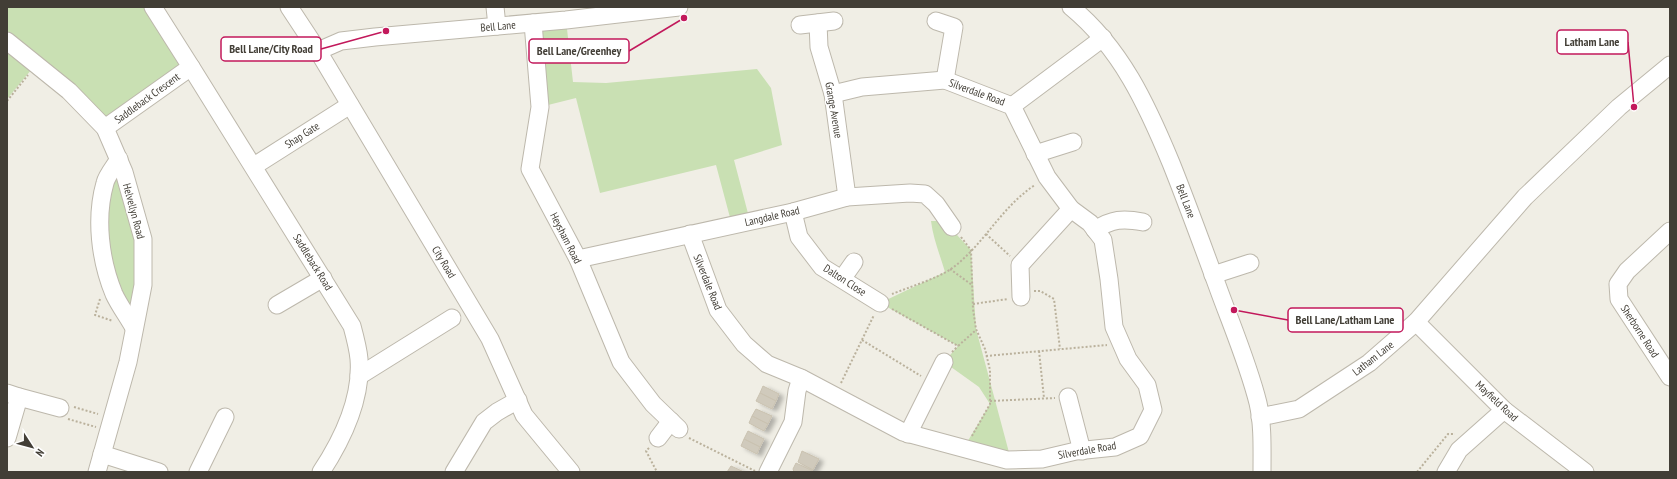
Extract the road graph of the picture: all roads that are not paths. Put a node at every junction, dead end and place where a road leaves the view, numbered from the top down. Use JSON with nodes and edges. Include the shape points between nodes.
{"nodes":[{"id":1,"x":153,"y":7,"type":"edge"},
{"id":2,"x":289,"y":7,"type":"edge"},
{"id":3,"x":495,"y":7,"type":"edge"},
{"id":4,"x":679,"y":7,"type":"edge"},
{"id":5,"x":1071,"y":7,"type":"edge"},
{"id":6,"x":936,"y":21,"type":"dead end"},
{"id":7,"x":533,"y":23,"type":"junction"},
{"id":8,"x":800,"y":25,"type":"dead end"},
{"id":9,"x":497,"y":26,"type":"junction"},
{"id":10,"x":1103,"y":38,"type":"junction"},
{"id":11,"x":7,"y":41,"type":"edge"},
{"id":12,"x":318,"y":51,"type":"junction"},
{"id":13,"x":1670,"y":66,"type":"edge"},
{"id":14,"x":191,"y":67,"type":"junction"},
{"id":15,"x":945,"y":80,"type":"junction"},
{"id":16,"x":833,"y":94,"type":"junction"},
{"id":17,"x":350,"y":105,"type":"junction"},
{"id":18,"x":1012,"y":106,"type":"junction"},
{"id":19,"x":105,"y":128,"type":"junction"},
{"id":20,"x":1073,"y":142,"type":"dead end"},
{"id":21,"x":1035,"y":154,"type":"junction"},
{"id":22,"x":119,"y":159,"type":"junction"},
{"id":23,"x":254,"y":166,"type":"junction"},
{"id":24,"x":847,"y":197,"type":"junction"},
{"id":25,"x":1071,"y":209,"type":"junction"},
{"id":26,"x":793,"y":212,"type":"junction"},
{"id":27,"x":1143,"y":222,"type":"dead end"},
{"id":28,"x":952,"y":227,"type":"road end"},
{"id":29,"x":1095,"y":230,"type":"junction"},
{"id":30,"x":1670,"y":231,"type":"edge"},
{"id":31,"x":690,"y":234,"type":"junction"},
{"id":32,"x":578,"y":259,"type":"junction"},
{"id":33,"x":854,"y":262,"type":"dead end"},
{"id":34,"x":1250,"y":263,"type":"dead end"},
{"id":35,"x":1213,"y":275,"type":"junction"},
{"id":36,"x":324,"y":278,"type":"junction"},
{"id":37,"x":842,"y":279,"type":"junction"},
{"id":38,"x":1021,"y":295,"type":"road end"},
{"id":39,"x":880,"y":303,"type":"road end"},
{"id":40,"x":277,"y":305,"type":"dead end"},
{"id":41,"x":452,"y":318,"type":"dead end"},
{"id":42,"x":1416,"y":322,"type":"junction"},
{"id":43,"x":134,"y":328,"type":"junction"},
{"id":44,"x":944,"y":362,"type":"dead end"},
{"id":45,"x":359,"y":376,"type":"junction"},
{"id":46,"x":1670,"y":377,"type":"edge"},
{"id":47,"x":802,"y":378,"type":"junction"},
{"id":48,"x":13,"y":395,"type":"edge"},
{"id":49,"x":1068,"y":397,"type":"road end"},
{"id":50,"x":518,"y":400,"type":"junction"},
{"id":51,"x":60,"y":408,"type":"road end"},
{"id":52,"x":1504,"y":410,"type":"junction"},
{"id":53,"x":225,"y":417,"type":"dead end"},
{"id":54,"x":1260,"y":417,"type":"junction"},
{"id":55,"x":908,"y":434,"type":"junction"},
{"id":56,"x":7,"y":438,"type":"edge"},
{"id":57,"x":658,"y":438,"type":"road end"},
{"id":58,"x":1082,"y":451,"type":"junction"},
{"id":59,"x":102,"y":454,"type":"junction"},
{"id":60,"x":97,"y":472,"type":"edge"},
{"id":61,"x":160,"y":472,"type":"edge"},
{"id":62,"x":198,"y":472,"type":"edge"},
{"id":63,"x":321,"y":472,"type":"edge"},
{"id":64,"x":454,"y":472,"type":"edge"},
{"id":65,"x":571,"y":472,"type":"edge"},
{"id":66,"x":768,"y":472,"type":"edge"},
{"id":67,"x":1262,"y":472,"type":"edge"},
{"id":68,"x":1446,"y":472,"type":"edge"},
{"id":69,"x":1585,"y":472,"type":"edge"}],
"edges":[{"from":1,"to":14,"type":"street","name":"Saddleback Crescent"},
{"from":2,"to":12,"type":"street","name":"City Road"},
{"from":3,"to":9,"type":"street"},
{"from":4,"to":7,"type":"street","name":"Bell Lane"},
{"from":5,"to":10,"type":"street","name":"Bell Lane"},
{"from":6,"to":15,"type":"street","via":[[954,27]]},
{"from":7,"to":9,"type":"street","name":"Bell Lane"},
{"from":7,"to":32,"type":"street","name":"Heysham Road","via":[[540,106],[530,169]]},
{"from":8,"to":16,"type":"street","name":"Grange Avenue","via":[[826,22],[819,47]]},
{"from":9,"to":12,"type":"street","name":"Bell Lane","via":[[341,41]]},
{"from":10,"to":18,"type":"street"},
{"from":10,"to":35,"type":"street","name":"Bell Lane","via":[[1123,64],[1146,105],[1182,190]]},
{"from":11,"to":19,"type":"street","name":"Helvellyn Road","via":[[69,91]]},
{"from":12,"to":17,"type":"street","name":"City Road"},
{"from":13,"to":42,"type":"street","name":"Latham Lane","via":[[1619,106],[1525,197]]},
{"from":14,"to":19,"type":"street","name":"Saddleback Crescent"},
{"from":14,"to":23,"type":"street","name":"Saddleback Road"},
{"from":15,"to":16,"type":"street","name":"Silverdale Road","via":[[862,87]]},
{"from":15,"to":18,"type":"street","name":"Silverdale Road"},
{"from":16,"to":24,"type":"street","name":"Grange Avenue"},
{"from":17,"to":23,"type":"street","name":"Shap Gate"},
{"from":17,"to":50,"type":"street","name":"City Road","via":[[490,339]]},
{"from":18,"to":21,"type":"street","name":"Silverdale Road"},
{"from":19,"to":22,"type":"street","name":"Helvellyn Road"},
{"from":20,"to":21,"type":"street"},
{"from":21,"to":25,"type":"street","name":"Silverdale Road","via":[[1047,177]]},
{"from":22,"to":43,"type":"street","name":"Helvellyn Road","via":[[143,238],[143,285]]},
{"from":22,"to":43,"type":"street","via":[[105,182],[100,234],[104,263],[114,294]]},
{"from":23,"to":36,"type":"street","name":"Saddleback Road"},
{"from":24,"to":26,"type":"street","name":"Langdale Road"},
{"from":24,"to":28,"type":"street","name":"Langdale Road","via":[[925,194],[936,204]]},
{"from":25,"to":29,"type":"street","name":"Silverdale Road"},
{"from":25,"to":38,"type":"street","via":[[1020,265]]},
{"from":26,"to":31,"type":"street","name":"Langdale Road"},
{"from":26,"to":37,"type":"street","name":"Dalton Close","via":[[799,237],[822,267]]},
{"from":27,"to":29,"type":"street","via":[[1127,219],[1107,222]]},
{"from":29,"to":58,"type":"street","name":"Silverdale Road","via":[[1103,240],[1114,327],[1128,359],[1148,385],[1153,410],[1140,436],[1115,447]]},
{"from":30,"to":46,"type":"street","name":"Sherborne Road","via":[[1627,271],[1618,284],[1618,299]]},
{"from":31,"to":32,"type":"street","name":"Langdale Road"},
{"from":31,"to":47,"type":"street","name":"Silverdale Road","via":[[718,310],[744,344],[767,364]]},
{"from":32,"to":57,"type":"street","name":"Heysham Road","via":[[621,362],[653,404],[675,425]]},
{"from":33,"to":37,"type":"street"},
{"from":34,"to":35,"type":"street"},
{"from":35,"to":54,"type":"street","name":"Bell Lane","via":[[1254,389]]},
{"from":36,"to":40,"type":"street"},
{"from":36,"to":45,"type":"street","name":"Saddleback Road","via":[[352,326],[359,359]]},
{"from":37,"to":39,"type":"street","name":"Dalton Close"},
{"from":41,"to":45,"type":"street"},
{"from":42,"to":52,"type":"street","name":"Mayfield Road"},
{"from":42,"to":54,"type":"street","name":"Latham Lane","via":[[1369,363],[1310,403],[1290,412]]},
{"from":43,"to":59,"type":"street","name":"Helvellyn Road","via":[[128,362]]},
{"from":44,"to":55,"type":"street"},
{"from":45,"to":63,"type":"street","name":"Saddleback Road","via":[[357,393],[345,426]]},
{"from":47,"to":55,"type":"street","name":"Silverdale Road"},
{"from":47,"to":66,"type":"street","via":[[792,422]]},
{"from":48,"to":51,"type":"street"},
{"from":48,"to":56,"type":"street"},
{"from":49,"to":58,"type":"street"},
{"from":50,"to":64,"type":"street","via":[[484,422]]},
{"from":50,"to":65,"type":"street","name":"City Road","via":[[524,415]]},
{"from":52,"to":68,"type":"street","via":[[1459,450]]},
{"from":52,"to":69,"type":"street","name":"Mayfield Road"},
{"from":53,"to":62,"type":"street"},
{"from":54,"to":67,"type":"street","name":"Bell Lane"},
{"from":55,"to":58,"type":"street","name":"Silverdale Road","via":[[1007,460],[1042,459]]},
{"from":59,"to":60,"type":"street","name":"Helvellyn Road"},
{"from":59,"to":61,"type":"street"}]}
